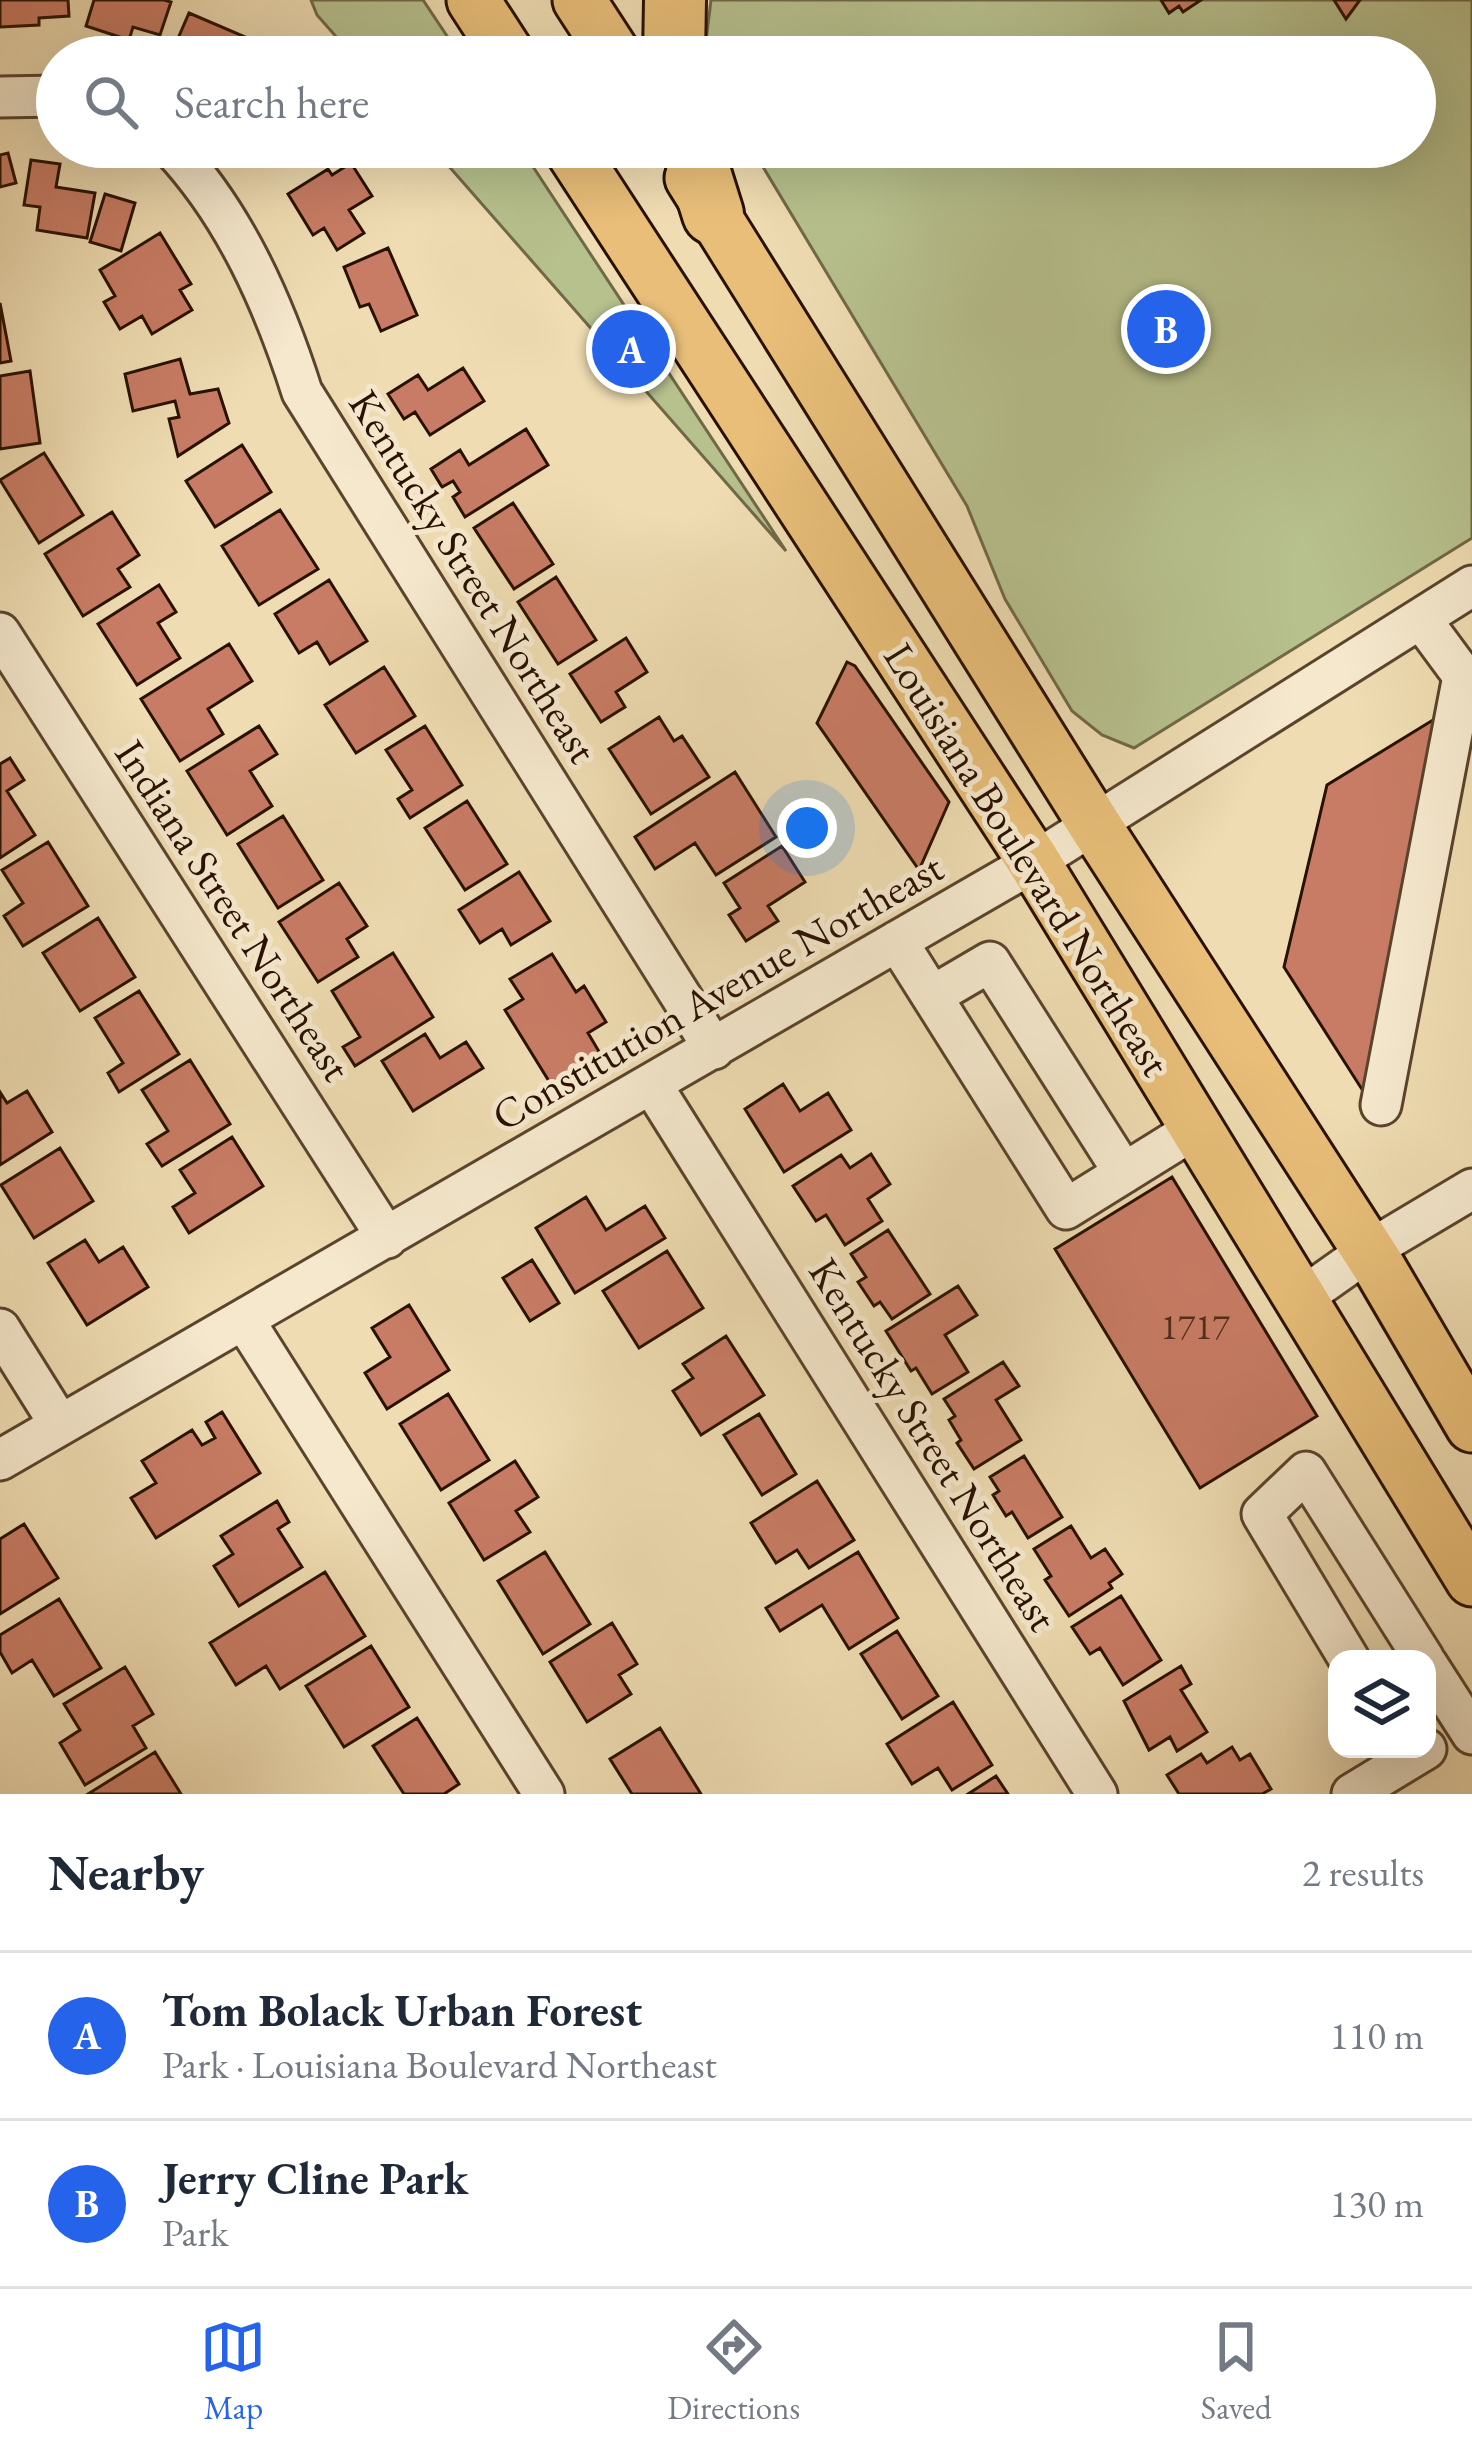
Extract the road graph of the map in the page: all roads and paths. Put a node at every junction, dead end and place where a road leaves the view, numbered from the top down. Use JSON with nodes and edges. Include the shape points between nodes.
{"nodes":[{"id":1,"x":473,"y":0,"type":"edge"},
{"id":2,"x":579,"y":0,"type":"edge"},
{"id":3,"x":675,"y":0,"type":"edge"},
{"id":4,"x":496,"y":36,"type":"edge"},
{"id":5,"x":602,"y":36,"type":"edge"},
{"id":6,"x":674,"y":36,"type":"edge"},
{"id":7,"x":36,"y":96,"type":"edge"},
{"id":8,"x":0,"y":97,"type":"edge"},
{"id":9,"x":191,"y":168,"type":"edge"},
{"id":10,"x":583,"y":168,"type":"edge"},
{"id":11,"x":685,"y":168,"type":"edge"},
{"id":12,"x":699,"y":168,"type":"edge"},
{"id":13,"x":713,"y":214,"type":"junction"},
{"id":14,"x":1472,"y":586,"type":"edge"},
{"id":15,"x":1421,"y":619,"type":"junction"},
{"id":16,"x":0,"y":633,"type":"edge"},
{"id":17,"x":1094,"y":824,"type":"junction"},
{"id":18,"x":1034,"y":862,"type":"junction"},
{"id":19,"x":897,"y":941,"type":"junction"},
{"id":20,"x":932,"y":996,"type":"junction"},
{"id":21,"x":714,"y":1049,"type":"junction"},
{"id":22,"x":652,"y":1084,"type":"junction"},
{"id":23,"x":1381,"y":1106,"type":"dead end"},
{"id":24,"x":1198,"y":1127,"type":"junction"},
{"id":25,"x":1124,"y":1173,"type":"junction"},
{"id":26,"x":1472,"y":1189,"type":"edge"},
{"id":27,"x":387,"y":1238,"type":"junction"},
{"id":28,"x":1368,"y":1251,"type":"junction"},
{"id":29,"x":1303,"y":1298,"type":"junction"},
{"id":30,"x":244,"y":1320,"type":"junction"},
{"id":31,"x":0,"y":1329,"type":"edge"},
{"id":32,"x":60,"y":1425,"type":"junction"},
{"id":33,"x":1472,"y":1426,"type":"edge"},
{"id":34,"x":0,"y":1460,"type":"edge"},
{"id":35,"x":1472,"y":1580,"type":"edge"},
{"id":36,"x":1344,"y":1650,"type":"edge"},
{"id":37,"x":1417,"y":1650,"type":"edge"},
{"id":38,"x":1436,"y":1678,"type":"edge"},
{"id":39,"x":1470,"y":1726,"type":"edge"},
{"id":40,"x":1414,"y":1761,"type":"edge"},
{"id":41,"x":544,"y":1794,"type":"edge"},
{"id":42,"x":1097,"y":1794,"type":"edge"},
{"id":43,"x":1352,"y":1794,"type":"edge"}],
"edges":[{"from":1,"to":4,"type":"main road"},
{"from":2,"to":5,"type":"main road"},
{"from":3,"to":6,"type":"highway"},
{"from":7,"to":8,"type":"street"},
{"from":9,"to":21,"type":"street","name":"Kentucky Street Northeast","via":[[274,306],[302,392]]},
{"from":10,"to":18,"type":"main road","name":"Louisiana Boulevard Northeast"},
{"from":11,"to":13,"type":"main road","name":"Louisiana Boulevard Northeast"},
{"from":12,"to":13,"type":"highway"},
{"from":13,"to":17,"type":"main road","name":"Louisiana Boulevard Northeast"},
{"from":14,"to":15,"type":"street","name":"Constitution Avenue Northeast"},
{"from":15,"to":17,"type":"street","name":"Constitution Avenue Northeast"},
{"from":15,"to":23,"type":"street","via":[[1462,676]]},
{"from":16,"to":27,"type":"street","name":"Indiana Street Northeast"},
{"from":17,"to":18,"type":"street","name":"Constitution Avenue Northeast"},
{"from":17,"to":28,"type":"main road","name":"Louisiana Boulevard Northeast"},
{"from":18,"to":19,"type":"street","name":"Constitution Avenue Northeast"},
{"from":18,"to":24,"type":"main road","name":"Louisiana Boulevard Northeast"},
{"from":19,"to":20,"type":"street"},
{"from":19,"to":21,"type":"street","name":"Constitution Avenue Northeast"},
{"from":20,"to":25,"type":"street","via":[[990,962]]},
{"from":20,"to":25,"type":"street","via":[[1066,1209]]},
{"from":21,"to":22,"type":"street","name":"Constitution Avenue Northeast"},
{"from":22,"to":27,"type":"street","name":"Constitution Avenue Northeast"},
{"from":22,"to":42,"type":"street","name":"Kentucky Street Northeast"},
{"from":24,"to":25,"type":"street"},
{"from":24,"to":29,"type":"main road","name":"Louisiana Boulevard Northeast"},
{"from":26,"to":28,"type":"street"},
{"from":27,"to":30,"type":"street","name":"Constitution Avenue Northeast"},
{"from":28,"to":29,"type":"street"},
{"from":28,"to":33,"type":"main road","name":"Louisiana Boulevard Northeast"},
{"from":29,"to":35,"type":"main road","name":"Louisiana Boulevard Northeast"},
{"from":30,"to":32,"type":"street","name":"Constitution Avenue Northeast"},
{"from":30,"to":41,"type":"street"},
{"from":31,"to":32,"type":"street"},
{"from":32,"to":34,"type":"street","name":"Constitution Avenue Northeast"},
{"from":36,"to":37,"type":"street","via":[[1262,1514],[1306,1472]]},
{"from":38,"to":39,"type":"street"},
{"from":39,"to":40,"type":"street"},
{"from":40,"to":43,"type":"street"}]}
